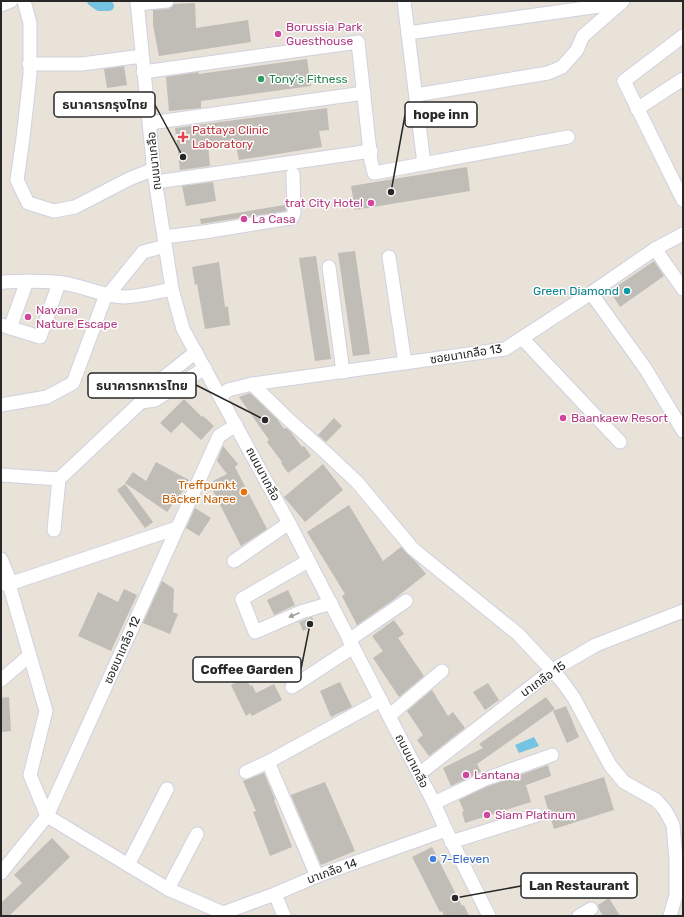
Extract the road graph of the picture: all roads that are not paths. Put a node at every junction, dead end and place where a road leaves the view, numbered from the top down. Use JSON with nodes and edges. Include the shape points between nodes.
{"nodes":[{"id":1,"x":11,"y":1,"type":"edge"},
{"id":2,"x":24,"y":1,"type":"edge"},
{"id":3,"x":167,"y":1,"type":"edge"},
{"id":4,"x":404,"y":1,"type":"edge"},
{"id":5,"x":137,"y":2,"type":"edge"},
{"id":6,"x":621,"y":2,"type":"edge"},
{"id":7,"x":1,"y":4,"type":"edge"},
{"id":8,"x":408,"y":33,"type":"junction"},
{"id":9,"x":683,"y":36,"type":"edge"},
{"id":10,"x":142,"y":56,"type":"junction"},
{"id":11,"x":30,"y":64,"type":"junction"},
{"id":12,"x":143,"y":72,"type":"junction"},
{"id":13,"x":683,"y":79,"type":"edge"},
{"id":14,"x":364,"y":94,"type":"junction"},
{"id":15,"x":416,"y":95,"type":"junction"},
{"id":16,"x":637,"y":109,"type":"junction"},
{"id":17,"x":150,"y":123,"type":"junction"},
{"id":18,"x":568,"y":137,"type":"dead end"},
{"id":19,"x":371,"y":151,"type":"junction"},
{"id":20,"x":424,"y":164,"type":"junction"},
{"id":21,"x":154,"y":169,"type":"junction"},
{"id":22,"x":293,"y":174,"type":"dead end"},
{"id":23,"x":156,"y":182,"type":"junction"},
{"id":24,"x":683,"y":200,"type":"edge"},
{"id":25,"x":683,"y":234,"type":"edge"},
{"id":26,"x":164,"y":241,"type":"junction"},
{"id":27,"x":655,"y":249,"type":"junction"},
{"id":28,"x":389,"y":257,"type":"dead end"},
{"id":29,"x":329,"y":267,"type":"dead end"},
{"id":30,"x":27,"y":281,"type":"junction"},
{"id":31,"x":1,"y":283,"type":"edge"},
{"id":32,"x":59,"y":283,"type":"junction"},
{"id":33,"x":172,"y":289,"type":"junction"},
{"id":34,"x":683,"y":289,"type":"edge"},
{"id":35,"x":591,"y":293,"type":"junction"},
{"id":36,"x":107,"y":296,"type":"junction"},
{"id":37,"x":6,"y":326,"type":"edge"},
{"id":38,"x":522,"y":338,"type":"junction"},
{"id":39,"x":196,"y":352,"type":"junction"},
{"id":40,"x":405,"y":363,"type":"junction"},
{"id":41,"x":204,"y":368,"type":"junction"},
{"id":42,"x":343,"y":372,"type":"junction"},
{"id":43,"x":252,"y":384,"type":"junction"},
{"id":44,"x":220,"y":396,"type":"junction"},
{"id":45,"x":141,"y":402,"type":"junction"},
{"id":46,"x":1,"y":405,"type":"edge"},
{"id":47,"x":236,"y":425,"type":"junction"},
{"id":48,"x":683,"y":431,"type":"edge"},
{"id":49,"x":620,"y":442,"type":"dead end"},
{"id":50,"x":1,"y":475,"type":"edge"},
{"id":51,"x":59,"y":479,"type":"junction"},
{"id":52,"x":289,"y":523,"type":"junction"},
{"id":53,"x":177,"y":528,"type":"junction"},
{"id":54,"x":54,"y":530,"type":"dead end"},
{"id":55,"x":1,"y":559,"type":"edge"},
{"id":56,"x":308,"y":561,"type":"junction"},
{"id":57,"x":234,"y":562,"type":"dead end"},
{"id":58,"x":7,"y":584,"type":"edge"},
{"id":59,"x":406,"y":601,"type":"dead end"},
{"id":60,"x":331,"y":603,"type":"junction"},
{"id":61,"x":683,"y":611,"type":"edge"},
{"id":62,"x":351,"y":644,"type":"junction"},
{"id":63,"x":29,"y":656,"type":"junction"},
{"id":64,"x":442,"y":671,"type":"dead end"},
{"id":65,"x":551,"y":671,"type":"junction"},
{"id":66,"x":1,"y":680,"type":"edge"},
{"id":67,"x":292,"y":687,"type":"dead end"},
{"id":68,"x":380,"y":700,"type":"junction"},
{"id":69,"x":389,"y":716,"type":"junction"},
{"id":70,"x":552,"y":755,"type":"dead end"},
{"id":71,"x":268,"y":762,"type":"junction"},
{"id":72,"x":246,"y":772,"type":"dead end"},
{"id":73,"x":419,"y":774,"type":"junction"},
{"id":74,"x":167,"y":789,"type":"dead end"},
{"id":75,"x":434,"y":803,"type":"junction"},
{"id":76,"x":537,"y":815,"type":"dead end"},
{"id":77,"x":47,"y":816,"type":"junction"},
{"id":78,"x":678,"y":828,"type":"edge"},
{"id":79,"x":197,"y":834,"type":"dead end"},
{"id":80,"x":448,"y":836,"type":"junction"},
{"id":81,"x":128,"y":865,"type":"junction"},
{"id":82,"x":1,"y":874,"type":"edge"},
{"id":83,"x":317,"y":876,"type":"junction"},
{"id":84,"x":168,"y":889,"type":"junction"},
{"id":85,"x":275,"y":894,"type":"junction"},
{"id":86,"x":591,"y":909,"type":"dead end"},
{"id":87,"x":223,"y":914,"type":"edge"},
{"id":88,"x":284,"y":916,"type":"edge"},
{"id":89,"x":489,"y":916,"type":"edge"},
{"id":90,"x":579,"y":916,"type":"edge"},
{"id":91,"x":670,"y":916,"type":"edge"}],
"edges":[{"from":1,"to":7,"type":"street"},
{"from":2,"to":11,"type":"street","via":[[30,23]]},
{"from":3,"to":5,"type":"street"},
{"from":4,"to":8,"type":"street"},
{"from":5,"to":10,"type":"street","name":"ถนนนาเกลือ"},
{"from":6,"to":8,"type":"street"},
{"from":6,"to":15,"type":"street","via":[[583,36],[577,50],[562,67],[548,73]]},
{"from":8,"to":15,"type":"street"},
{"from":9,"to":16,"type":"street","via":[[624,81]]},
{"from":10,"to":11,"type":"street","via":[[82,64]]},
{"from":10,"to":12,"type":"street","name":"ถนนนาเกลือ"},
{"from":11,"to":21,"type":"street","via":[[17,180],[28,203],[54,211],[75,207]]},
{"from":12,"to":14,"type":"street","via":[[358,42]]},
{"from":12,"to":17,"type":"street","name":"ถนนนาเกลือ"},
{"from":13,"to":16,"type":"street"},
{"from":14,"to":17,"type":"street"},
{"from":14,"to":19,"type":"street"},
{"from":15,"to":20,"type":"street"},
{"from":16,"to":24,"type":"street"},
{"from":17,"to":21,"type":"street","name":"ถนนนาเกลือ"},
{"from":18,"to":20,"type":"street"},
{"from":19,"to":20,"type":"street","via":[[374,173]]},
{"from":19,"to":23,"type":"street"},
{"from":21,"to":23,"type":"street","name":"ถนนนาเกลือ"},
{"from":22,"to":26,"type":"street","via":[[294,216],[291,218]]},
{"from":23,"to":26,"type":"street","name":"ถนนนาเกลือ"},
{"from":25,"to":27,"type":"street","name":"ซอยนาเกลือ 13"},
{"from":26,"to":33,"type":"street","name":"ถนนนาเกลือ"},
{"from":26,"to":36,"type":"street","via":[[143,252]]},
{"from":27,"to":34,"type":"street"},
{"from":27,"to":35,"type":"street","name":"ซอยนาเกลือ 13"},
{"from":28,"to":40,"type":"street"},
{"from":29,"to":42,"type":"street"},
{"from":30,"to":31,"type":"street"},
{"from":30,"to":32,"type":"street"},
{"from":30,"to":37,"type":"street"},
{"from":32,"to":36,"type":"street"},
{"from":32,"to":37,"type":"street","via":[[40,337]]},
{"from":33,"to":36,"type":"street","via":[[130,297]]},
{"from":33,"to":39,"type":"street","name":"ถนนนาเกลือ","via":[[183,329]]},
{"from":35,"to":38,"type":"street","name":"ซอยนาเกลือ 13"},
{"from":35,"to":48,"type":"street","via":[[645,368]]},
{"from":36,"to":46,"type":"street","via":[[73,383],[47,397]]},
{"from":38,"to":40,"type":"street","name":"ซอยนาเกลือ 13","via":[[505,349]]},
{"from":38,"to":49,"type":"street"},
{"from":39,"to":41,"type":"street","name":"ถนนนาเกลือ"},
{"from":39,"to":45,"type":"street","via":[[149,389]]},
{"from":40,"to":42,"type":"street","name":"ซอยนาเกลือ 13"},
{"from":41,"to":44,"type":"street","name":"ถนนนาเกลือ"},
{"from":41,"to":45,"type":"street","via":[[155,400]]},
{"from":42,"to":43,"type":"street","name":"ซอยนาเกลือ 13"},
{"from":43,"to":44,"type":"street","name":"ซอยนาเกลือ 13","via":[[228,390]]},
{"from":43,"to":65,"type":"street","via":[[357,482],[413,549],[510,626]]},
{"from":44,"to":47,"type":"street","name":"ถนนนาเกลือ"},
{"from":45,"to":51,"type":"street"},
{"from":47,"to":52,"type":"street","name":"ถนนนาเกลือ"},
{"from":47,"to":53,"type":"street","name":"ซอยนาเกลือ 12","via":[[219,436]]},
{"from":50,"to":51,"type":"street"},
{"from":51,"to":54,"type":"street"},
{"from":52,"to":56,"type":"street","name":"ถนนนาเกลือ"},
{"from":52,"to":57,"type":"street"},
{"from":53,"to":58,"type":"street"},
{"from":53,"to":77,"type":"street","name":"ซอยนาเกลือ 12"},
{"from":55,"to":58,"type":"street"},
{"from":56,"to":60,"type":"street","name":"ถนนนาเกลือ"},
{"from":60,"to":56,"type":"street","one_way":true,"via":[[255,632],[242,599]]},
{"from":58,"to":63,"type":"street"},
{"from":59,"to":62,"type":"street"},
{"from":60,"to":62,"type":"street","name":"ถนนนาเกลือ"},
{"from":61,"to":65,"type":"street","name":"นาเกลือ 15","via":[[596,645]]},
{"from":62,"to":67,"type":"street"},
{"from":62,"to":68,"type":"street","name":"ถนนนาเกลือ"},
{"from":63,"to":66,"type":"street"},
{"from":63,"to":77,"type":"street","via":[[46,711],[30,774]]},
{"from":64,"to":69,"type":"street"},
{"from":65,"to":73,"type":"street","name":"นาเกลือ 15"},
{"from":65,"to":78,"type":"street","via":[[574,698],[610,765],[624,782],[656,800]]},
{"from":68,"to":69,"type":"street","name":"ถนนนาเกลือ"},
{"from":68,"to":71,"type":"street"},
{"from":69,"to":73,"type":"street","name":"ถนนนาเกลือ"},
{"from":70,"to":75,"type":"street","via":[[483,780]]},
{"from":71,"to":72,"type":"street"},
{"from":71,"to":83,"type":"street"},
{"from":73,"to":75,"type":"street","name":"ถนนนาเกลือ"},
{"from":74,"to":81,"type":"street"},
{"from":75,"to":80,"type":"street","name":"ถนนนาเกลือ"},
{"from":76,"to":80,"type":"street","name":"นาเกลือ 14"},
{"from":77,"to":81,"type":"street"},
{"from":77,"to":82,"type":"street","name":"ซอยนาเกลือ 12"},
{"from":78,"to":91,"type":"street","via":[[676,895]]},
{"from":79,"to":84,"type":"street"},
{"from":80,"to":83,"type":"street","name":"นาเกลือ 14"},
{"from":80,"to":89,"type":"street","name":"ถนนนาเกลือ"},
{"from":81,"to":84,"type":"street"},
{"from":83,"to":85,"type":"street","name":"นาเกลือ 14"},
{"from":84,"to":87,"type":"street"},
{"from":85,"to":87,"type":"street","name":"นาเกลือ 14"},
{"from":85,"to":88,"type":"street"},
{"from":86,"to":90,"type":"street"}]}
